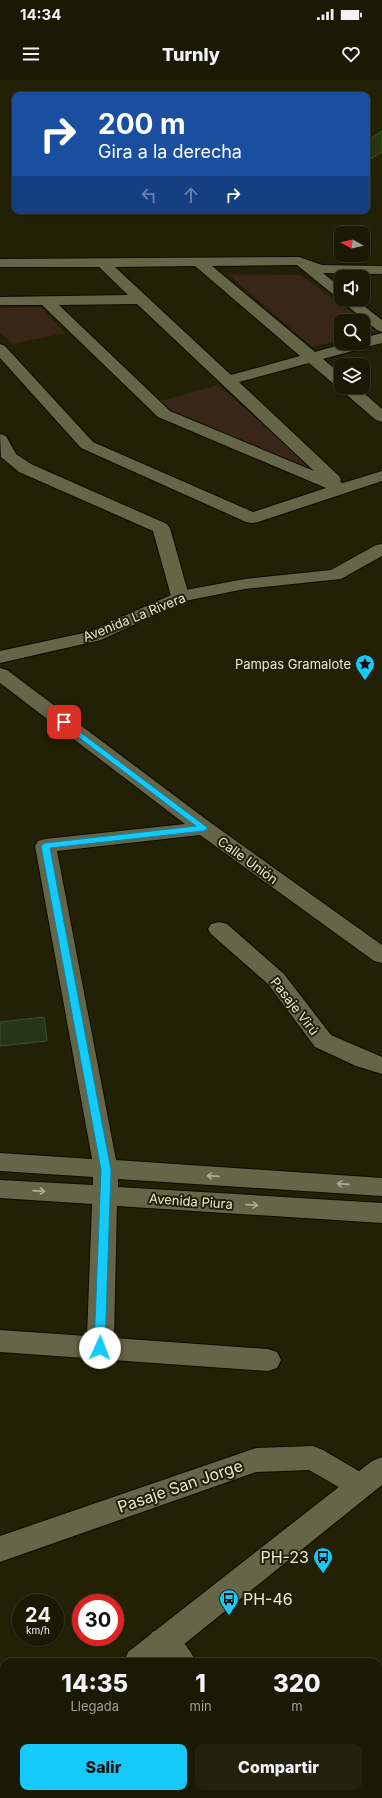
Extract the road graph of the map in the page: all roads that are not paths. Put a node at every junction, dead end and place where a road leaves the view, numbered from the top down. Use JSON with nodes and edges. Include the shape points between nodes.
{"nodes":[{"id":1,"x":300,"y":261,"type":"junction"},
{"id":2,"x":0,"y":263,"type":"edge"},
{"id":3,"x":103,"y":263,"type":"junction"},
{"id":4,"x":200,"y":263,"type":"junction"},
{"id":5,"x":382,"y":270,"type":"edge"},
{"id":6,"x":334,"y":289,"type":"edge"},
{"id":7,"x":141,"y":299,"type":"junction"},
{"id":8,"x":0,"y":301,"type":"edge"},
{"id":9,"x":48,"y":301,"type":"junction"},
{"id":10,"x":355,"y":306,"type":"edge"},
{"id":11,"x":382,"y":328,"type":"edge"},
{"id":12,"x":382,"y":338,"type":"edge"},
{"id":13,"x":0,"y":349,"type":"edge"},
{"id":14,"x":313,"y":357,"type":"junction"},
{"id":15,"x":334,"y":376,"type":"edge"},
{"id":16,"x":228,"y":380,"type":"junction"},
{"id":17,"x":355,"y":394,"type":"edge"},
{"id":18,"x":382,"y":417,"type":"edge"},
{"id":19,"x":0,"y":439,"type":"edge"},
{"id":20,"x":382,"y":476,"type":"edge"},
{"id":21,"x":342,"y":489,"type":"junction"},
{"id":22,"x":382,"y":549,"type":"edge"},
{"id":23,"x":180,"y":596,"type":"junction"},
{"id":24,"x":0,"y":657,"type":"edge"},
{"id":25,"x":0,"y":674,"type":"edge"},
{"id":26,"x":204,"y":828,"type":"junction"},
{"id":27,"x":219,"y":929,"type":"dead end"},
{"id":28,"x":382,"y":956,"type":"edge"},
{"id":29,"x":382,"y":1066,"type":"edge"},
{"id":30,"x":0,"y":1162,"type":"edge"},
{"id":31,"x":106,"y":1170,"type":"junction"},
{"id":32,"x":382,"y":1187,"type":"edge"},
{"id":33,"x":0,"y":1189,"type":"edge"},
{"id":34,"x":105,"y":1196,"type":"junction"},
{"id":35,"x":382,"y":1213,"type":"edge"},
{"id":36,"x":0,"y":1341,"type":"edge"},
{"id":37,"x":100,"y":1348,"type":"junction"},
{"id":38,"x":268,"y":1360,"type":"dead end"},
{"id":39,"x":382,"y":1469,"type":"edge"},
{"id":40,"x":359,"y":1486,"type":"junction"},
{"id":41,"x":0,"y":1549,"type":"edge"},
{"id":42,"x":172,"y":1652,"type":"edge"},
{"id":43,"x":152,"y":1658,"type":"edge"}],
"edges":[{"from":1,"to":4,"type":"street"},
{"from":1,"to":5,"type":"street","via":[[320,269]]},
{"from":1,"to":6,"type":"street"},
{"from":2,"to":3,"type":"street"},
{"from":3,"to":4,"type":"street"},
{"from":3,"to":7,"type":"street"},
{"from":4,"to":14,"type":"street"},
{"from":7,"to":9,"type":"street"},
{"from":7,"to":16,"type":"street"},
{"from":8,"to":9,"type":"street"},
{"from":9,"to":21,"type":"street","via":[[164,414]]},
{"from":10,"to":11,"type":"street"},
{"from":12,"to":14,"type":"street"},
{"from":13,"to":21,"type":"street","via":[[87,445],[252,518]]},
{"from":14,"to":15,"type":"street"},
{"from":14,"to":16,"type":"street"},
{"from":16,"to":21,"type":"street"},
{"from":17,"to":18,"type":"street"},
{"from":19,"to":23,"type":"street","via":[[9,457],[25,468],[161,528]]},
{"from":20,"to":21,"type":"street"},
{"from":22,"to":23,"type":"street","name":"Avenida La Rivera","via":[[335,576],[244,584]]},
{"from":23,"to":24,"type":"street","name":"Avenida La Rivera","via":[[94,636]]},
{"from":25,"to":26,"type":"street","name":"Calle Unión"},
{"from":26,"to":28,"type":"street","name":"Calle Unión"},
{"from":26,"to":31,"type":"street","via":[[45,846]]},
{"from":27,"to":29,"type":"street","name":"Pasaje Virú","via":[[276,979],[322,1041]]},
{"from":30,"to":31,"type":"street","name":"Avenida Piura"},
{"from":32,"to":31,"type":"street","name":"Avenida Piura","one_way":true},
{"from":31,"to":34,"type":"street"},
{"from":33,"to":34,"type":"street","name":"Avenida Piura","one_way":true},
{"from":34,"to":35,"type":"street","name":"Avenida Piura","one_way":true},
{"from":34,"to":37,"type":"street"},
{"from":36,"to":37,"type":"street"},
{"from":37,"to":38,"type":"street"},
{"from":39,"to":40,"type":"street"},
{"from":40,"to":41,"type":"street","name":"Pasaje San Jorge","via":[[313,1458],[256,1460]]},
{"from":40,"to":42,"type":"street"},
{"from":42,"to":43,"type":"street"}]}
